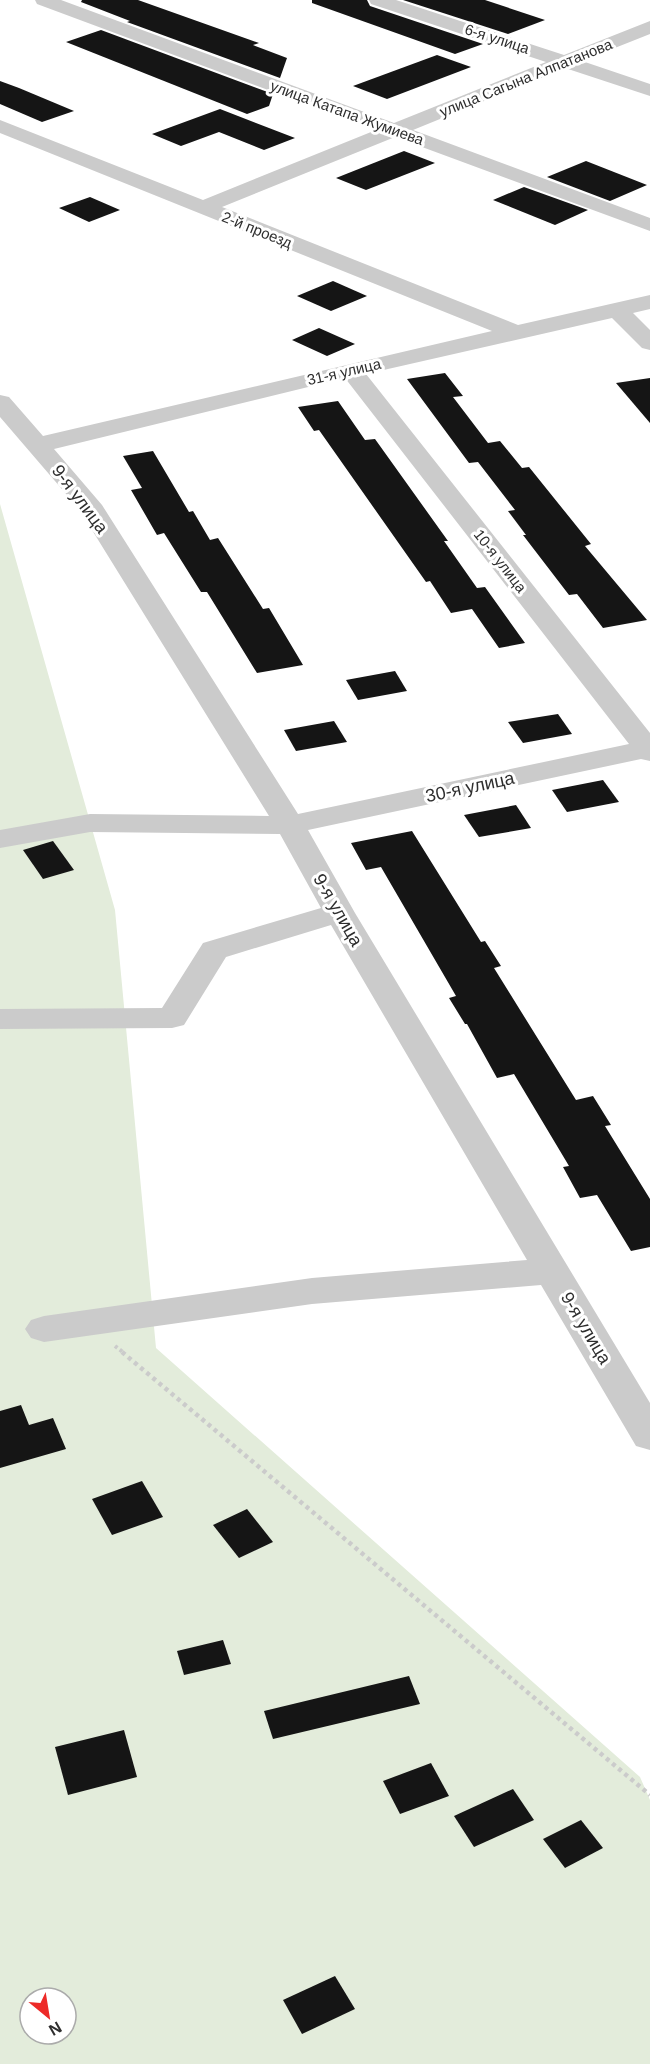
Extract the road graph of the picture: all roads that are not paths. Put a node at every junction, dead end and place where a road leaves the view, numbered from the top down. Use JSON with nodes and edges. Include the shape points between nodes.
{"nodes":[{"id":1,"x":44,"y":0,"type":"edge"},
{"id":2,"x":378,"y":0,"type":"edge"},
{"id":3,"x":650,"y":27,"type":"edge"},
{"id":4,"x":565,"y":62,"type":"junction"},
{"id":5,"x":650,"y":90,"type":"edge"},
{"id":6,"x":0,"y":126,"type":"edge"},
{"id":7,"x":397,"y":131,"type":"junction"},
{"id":8,"x":202,"y":208,"type":"junction"},
{"id":9,"x":650,"y":225,"type":"edge"},
{"id":10,"x":650,"y":302,"type":"edge"},
{"id":11,"x":617,"y":310,"type":"junction"},
{"id":12,"x":515,"y":332,"type":"junction"},
{"id":13,"x":650,"y":343,"type":"edge"},
{"id":14,"x":351,"y":370,"type":"junction"},
{"id":15,"x":0,"y":402,"type":"edge"},
{"id":16,"x":38,"y":445,"type":"junction"},
{"id":17,"x":649,"y":750,"type":"edge"},
{"id":18,"x":290,"y":825,"type":"junction"},
{"id":19,"x":0,"y":839,"type":"edge"},
{"id":20,"x":339,"y":913,"type":"junction"},
{"id":21,"x":0,"y":1019,"type":"edge"},
{"id":22,"x":552,"y":1271,"type":"junction"},
{"id":23,"x":44,"y":1329,"type":"dead end"},
{"id":24,"x":650,"y":1436,"type":"edge"}],
"edges":[{"from":1,"to":7,"type":"street","name":"улица Катапа Жумиева"},
{"from":2,"to":4,"type":"street","name":"6-я улица"},
{"from":3,"to":4,"type":"street","name":"улица Сагына Алпатанова"},
{"from":4,"to":5,"type":"street","name":"6-я улица"},
{"from":4,"to":7,"type":"street","name":"улица Сагына Алпатанова"},
{"from":6,"to":8,"type":"street","name":"2-й проезд"},
{"from":7,"to":8,"type":"street","name":"улица Сагына Алпатанова"},
{"from":7,"to":9,"type":"street","name":"улица Катапа Жумиева"},
{"from":8,"to":12,"type":"street","name":"2-й проезд"},
{"from":10,"to":11,"type":"street","name":"31-я улица"},
{"from":11,"to":12,"type":"street","name":"31-я улица"},
{"from":11,"to":13,"type":"street"},
{"from":12,"to":14,"type":"street","name":"31-я улица"},
{"from":14,"to":16,"type":"street","name":"31-я улица"},
{"from":14,"to":17,"type":"street","name":"10-я улица"},
{"from":15,"to":16,"type":"street","name":"9-я улица"},
{"from":16,"to":18,"type":"street","name":"9-я улица","via":[[89,505]]},
{"from":17,"to":18,"type":"street","name":"30-я улица"},
{"from":18,"to":19,"type":"street","name":"30-я улица","via":[[90,823]]},
{"from":18,"to":20,"type":"street","name":"9-я улица"},
{"from":20,"to":21,"type":"street","via":[[214,950],[172,1018]]},
{"from":20,"to":22,"type":"street","name":"9-я улица"},
{"from":22,"to":23,"type":"street","via":[[312,1292]]},
{"from":22,"to":24,"type":"street","name":"9-я улица"}]}
